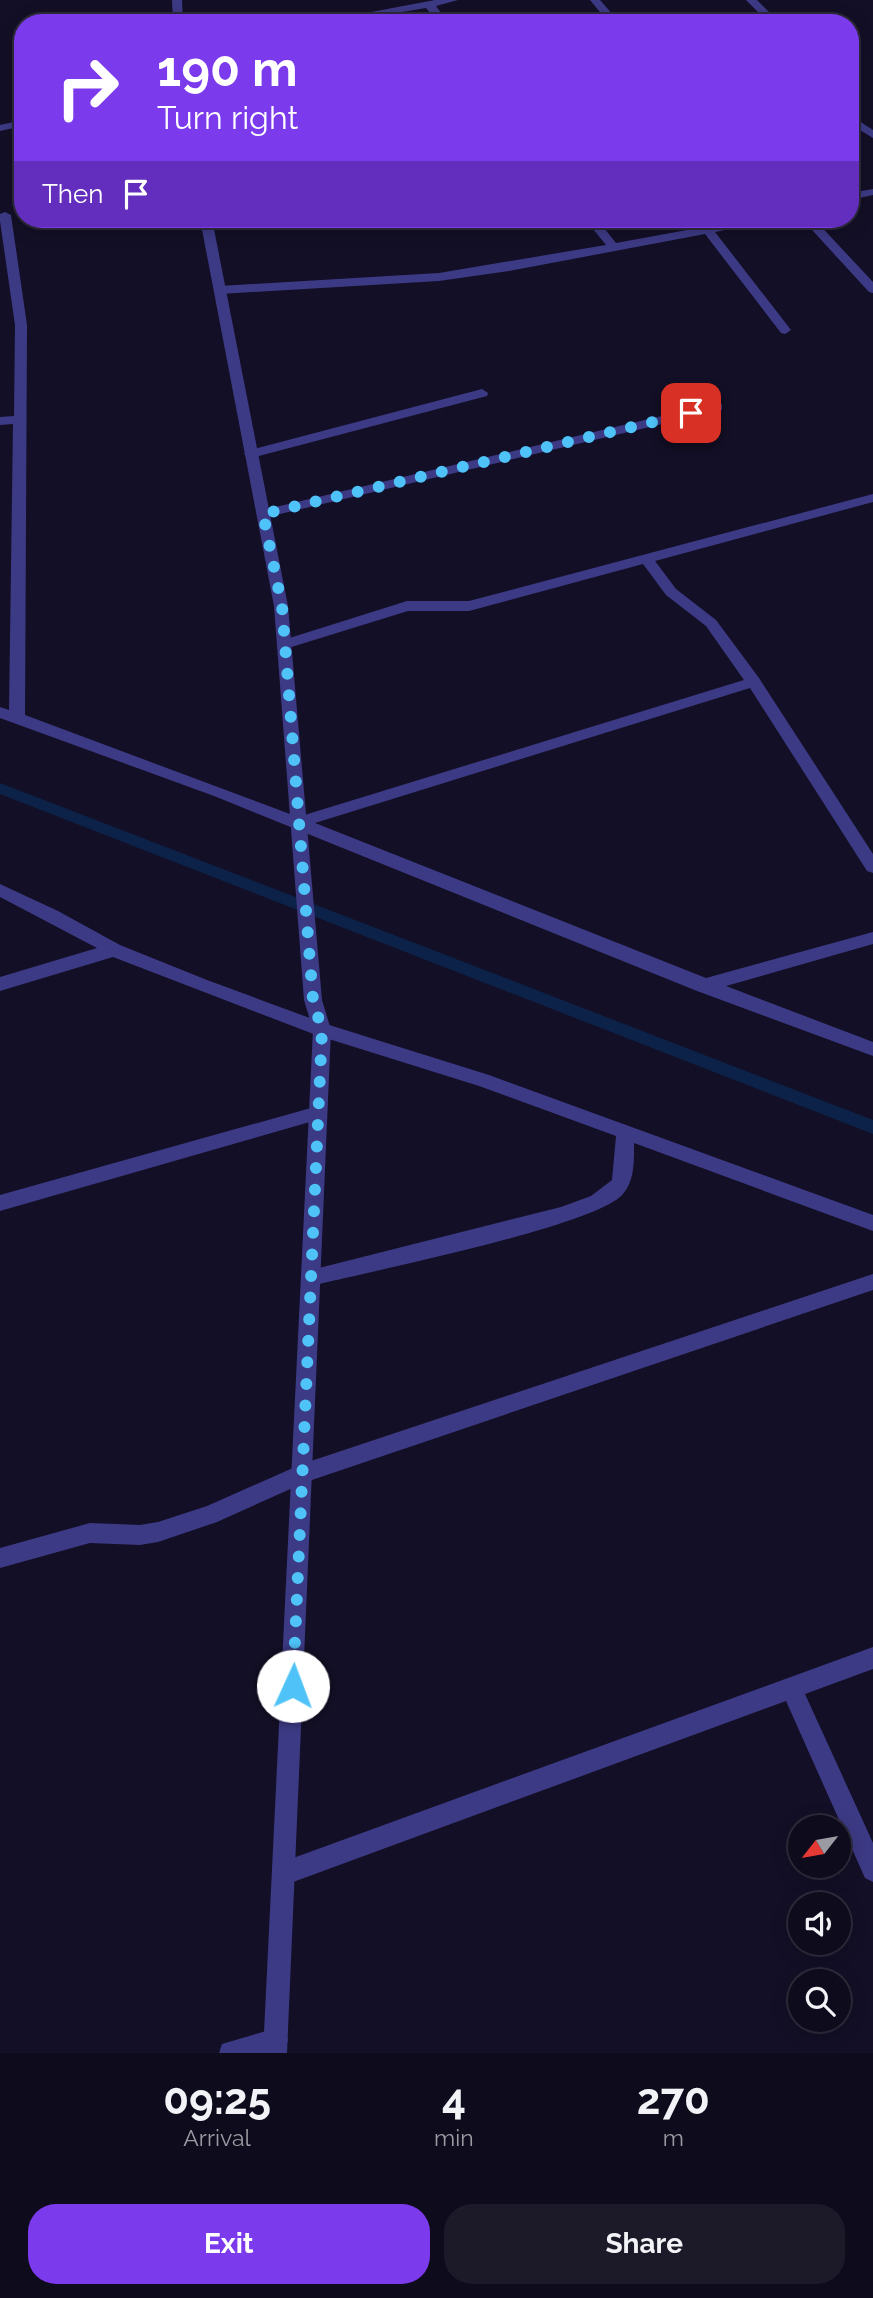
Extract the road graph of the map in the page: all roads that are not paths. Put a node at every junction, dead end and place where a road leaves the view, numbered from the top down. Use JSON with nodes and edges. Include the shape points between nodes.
{"nodes":[{"id":1,"x":453,"y":0,"type":"edge"},
{"id":2,"x":595,"y":0,"type":"edge"},
{"id":3,"x":751,"y":0,"type":"edge"},
{"id":4,"x":429,"y":4,"type":"junction"},
{"id":5,"x":371,"y":14,"type":"edge"},
{"id":6,"x":436,"y":14,"type":"edge"},
{"id":7,"x":607,"y":14,"type":"edge"},
{"id":8,"x":766,"y":14,"type":"edge"},
{"id":9,"x":7,"y":215,"type":"edge"},
{"id":10,"x":208,"y":228,"type":"edge"},
{"id":11,"x":599,"y":228,"type":"edge"},
{"id":12,"x":718,"y":228,"type":"edge"},
{"id":13,"x":816,"y":228,"type":"edge"},
{"id":14,"x":708,"y":230,"type":"junction"},
{"id":15,"x":614,"y":248,"type":"junction"},
{"id":16,"x":873,"y":289,"type":"edge"},
{"id":17,"x":220,"y":290,"type":"junction"},
{"id":18,"x":785,"y":330,"type":"dead end"},
{"id":19,"x":482,"y":393,"type":"dead end"},
{"id":20,"x":717,"y":407,"type":"dead end"},
{"id":21,"x":21,"y":419,"type":"junction"},
{"id":22,"x":0,"y":421,"type":"edge"},
{"id":23,"x":251,"y":454,"type":"junction"},
{"id":24,"x":873,"y":498,"type":"edge"},
{"id":25,"x":263,"y":514,"type":"junction"},
{"id":26,"x":646,"y":558,"type":"junction"},
{"id":27,"x":285,"y":644,"type":"junction"},
{"id":28,"x":754,"y":682,"type":"junction"},
{"id":29,"x":0,"y":712,"type":"edge"},
{"id":30,"x":18,"y":718,"type":"junction"},
{"id":31,"x":301,"y":822,"type":"junction"},
{"id":32,"x":873,"y":867,"type":"edge"},
{"id":33,"x":0,"y":890,"type":"edge"},
{"id":34,"x":873,"y":937,"type":"edge"},
{"id":35,"x":114,"y":950,"type":"junction"},
{"id":36,"x":0,"y":984,"type":"edge"},
{"id":37,"x":703,"y":986,"type":"junction"},
{"id":38,"x":322,"y":1030,"type":"junction"},
{"id":39,"x":873,"y":1049,"type":"edge"},
{"id":40,"x":318,"y":1113,"type":"junction"},
{"id":41,"x":625,"y":1131,"type":"junction"},
{"id":42,"x":0,"y":1203,"type":"edge"},
{"id":43,"x":873,"y":1223,"type":"edge"},
{"id":44,"x":311,"y":1278,"type":"junction"},
{"id":45,"x":873,"y":1282,"type":"edge"},
{"id":46,"x":302,"y":1474,"type":"junction"},
{"id":47,"x":0,"y":1558,"type":"edge"},
{"id":48,"x":873,"y":1658,"type":"edge"},
{"id":49,"x":791,"y":1688,"type":"junction"},
{"id":50,"x":873,"y":1870,"type":"edge"},
{"id":51,"x":285,"y":1872,"type":"junction"},
{"id":52,"x":276,"y":2047,"type":"edge"},
{"id":53,"x":231,"y":2053,"type":"edge"}],
"edges":[{"from":1,"to":4,"type":"street"},
{"from":2,"to":7,"type":"street"},
{"from":3,"to":8,"type":"street"},
{"from":4,"to":5,"type":"street"},
{"from":4,"to":6,"type":"street"},
{"from":9,"to":21,"type":"street","via":[[21,325]]},
{"from":10,"to":17,"type":"street"},
{"from":11,"to":15,"type":"street"},
{"from":12,"to":14,"type":"street"},
{"from":13,"to":16,"type":"street"},
{"from":14,"to":15,"type":"street"},
{"from":14,"to":18,"type":"street"},
{"from":15,"to":17,"type":"street","via":[[439,277]]},
{"from":17,"to":23,"type":"street"},
{"from":19,"to":23,"type":"street"},
{"from":20,"to":25,"type":"street"},
{"from":21,"to":22,"type":"street"},
{"from":21,"to":30,"type":"street"},
{"from":23,"to":25,"type":"street"},
{"from":24,"to":26,"type":"street"},
{"from":25,"to":27,"type":"street"},
{"from":26,"to":27,"type":"street","via":[[468,606],[407,606]]},
{"from":26,"to":28,"type":"street","via":[[671,592],[711,623]]},
{"from":27,"to":31,"type":"street"},
{"from":28,"to":31,"type":"street"},
{"from":28,"to":32,"type":"street"},
{"from":29,"to":30,"type":"street"},
{"from":30,"to":31,"type":"street"},
{"from":31,"to":37,"type":"street"},
{"from":31,"to":38,"type":"street","via":[[313,1000]]},
{"from":33,"to":35,"type":"street"},
{"from":34,"to":37,"type":"street"},
{"from":35,"to":36,"type":"street"},
{"from":35,"to":38,"type":"street"},
{"from":37,"to":39,"type":"street"},
{"from":38,"to":40,"type":"street"},
{"from":38,"to":41,"type":"street"},
{"from":40,"to":42,"type":"street"},
{"from":40,"to":44,"type":"street"},
{"from":41,"to":43,"type":"street"},
{"from":41,"to":44,"type":"street","via":[[621,1180],[609,1196],[542,1221]]},
{"from":44,"to":46,"type":"street"},
{"from":45,"to":46,"type":"street"},
{"from":46,"to":47,"type":"street","via":[[210,1516],[158,1532],[90,1533]]},
{"from":46,"to":51,"type":"street"},
{"from":48,"to":49,"type":"street"},
{"from":49,"to":50,"type":"street"},
{"from":49,"to":51,"type":"street"},
{"from":51,"to":52,"type":"street"},
{"from":52,"to":53,"type":"street"}]}
